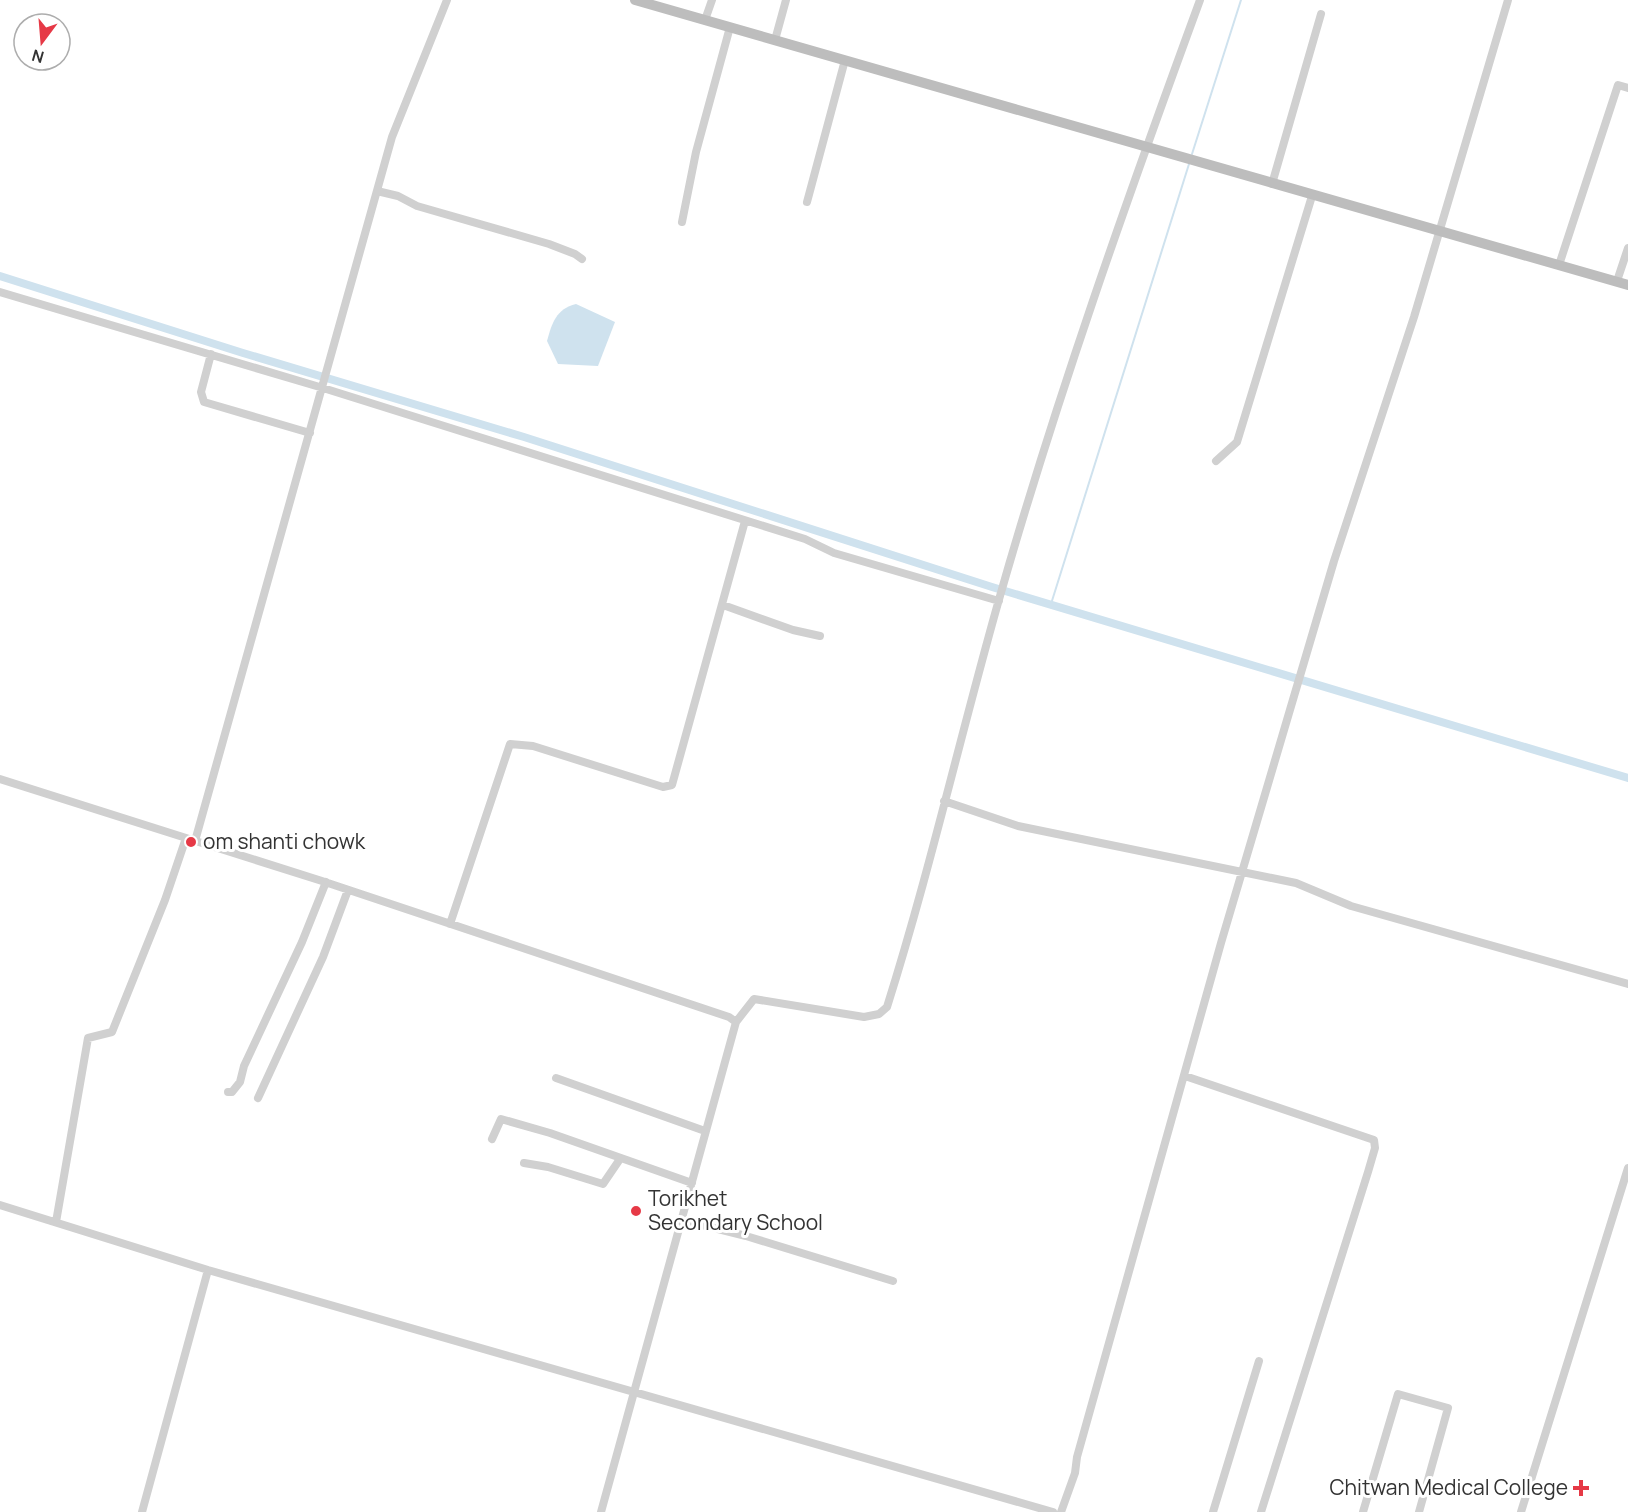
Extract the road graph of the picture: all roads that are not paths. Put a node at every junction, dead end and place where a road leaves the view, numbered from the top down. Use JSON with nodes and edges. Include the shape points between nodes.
{"nodes":[{"id":1,"x":447,"y":0,"type":"edge"},
{"id":2,"x":635,"y":0,"type":"edge"},
{"id":3,"x":712,"y":0,"type":"edge"},
{"id":4,"x":786,"y":0,"type":"edge"},
{"id":5,"x":1200,"y":0,"type":"edge"},
{"id":6,"x":1508,"y":0,"type":"edge"},
{"id":7,"x":1321,"y":14,"type":"dead end"},
{"id":8,"x":705,"y":20,"type":"junction"},
{"id":9,"x":730,"y":27,"type":"junction"},
{"id":10,"x":775,"y":40,"type":"junction"},
{"id":11,"x":845,"y":60,"type":"junction"},
{"id":12,"x":1628,"y":88,"type":"edge"},
{"id":13,"x":1146,"y":147,"type":"junction"},
{"id":14,"x":1272,"y":184,"type":"junction"},
{"id":15,"x":377,"y":191,"type":"junction"},
{"id":16,"x":1312,"y":196,"type":"junction"},
{"id":17,"x":807,"y":202,"type":"dead end"},
{"id":18,"x":682,"y":222,"type":"dead end"},
{"id":19,"x":1440,"y":232,"type":"junction"},
{"id":20,"x":1628,"y":248,"type":"edge"},
{"id":21,"x":582,"y":259,"type":"dead end"},
{"id":22,"x":1558,"y":265,"type":"junction"},
{"id":23,"x":1622,"y":283,"type":"edge"},
{"id":24,"x":0,"y":292,"type":"edge"},
{"id":25,"x":211,"y":354,"type":"junction"},
{"id":26,"x":323,"y":388,"type":"junction"},
{"id":27,"x":310,"y":434,"type":"junction"},
{"id":28,"x":1216,"y":461,"type":"dead end"},
{"id":29,"x":745,"y":521,"type":"junction"},
{"id":30,"x":1000,"y":597,"type":"junction"},
{"id":31,"x":723,"y":605,"type":"junction"},
{"id":32,"x":820,"y":636,"type":"dead end"},
{"id":33,"x":0,"y":779,"type":"edge"},
{"id":34,"x":944,"y":801,"type":"junction"},
{"id":35,"x":186,"y":838,"type":"junction"},
{"id":36,"x":195,"y":841,"type":"junction"},
{"id":37,"x":1243,"y":872,"type":"junction"},
{"id":38,"x":326,"y":882,"type":"junction"},
{"id":39,"x":348,"y":890,"type":"junction"},
{"id":40,"x":450,"y":924,"type":"junction"},
{"id":41,"x":1628,"y":984,"type":"edge"},
{"id":42,"x":736,"y":1022,"type":"junction"},
{"id":43,"x":1185,"y":1076,"type":"junction"},
{"id":44,"x":556,"y":1078,"type":"dead end"},
{"id":45,"x":228,"y":1092,"type":"dead end"},
{"id":46,"x":258,"y":1098,"type":"dead end"},
{"id":47,"x":705,"y":1131,"type":"junction"},
{"id":48,"x":492,"y":1139,"type":"dead end"},
{"id":49,"x":620,"y":1159,"type":"junction"},
{"id":50,"x":524,"y":1163,"type":"dead end"},
{"id":51,"x":1628,"y":1168,"type":"edge"},
{"id":52,"x":692,"y":1183,"type":"junction"},
{"id":53,"x":0,"y":1205,"type":"edge"},
{"id":54,"x":682,"y":1220,"type":"junction"},
{"id":55,"x":56,"y":1222,"type":"junction"},
{"id":56,"x":208,"y":1270,"type":"junction"},
{"id":57,"x":893,"y":1281,"type":"dead end"},
{"id":58,"x":1259,"y":1361,"type":"dead end"},
{"id":59,"x":636,"y":1393,"type":"junction"},
{"id":60,"x":142,"y":1512,"type":"edge"},
{"id":61,"x":601,"y":1512,"type":"edge"},
{"id":62,"x":1053,"y":1512,"type":"edge"},
{"id":63,"x":1061,"y":1512,"type":"edge"},
{"id":64,"x":1213,"y":1512,"type":"edge"},
{"id":65,"x":1261,"y":1512,"type":"edge"},
{"id":66,"x":1363,"y":1512,"type":"edge"},
{"id":67,"x":1419,"y":1512,"type":"edge"},
{"id":68,"x":1521,"y":1512,"type":"edge"}],
"edges":[{"from":1,"to":15,"type":"street","via":[[392,137]]},
{"from":2,"to":8,"type":"street"},
{"from":3,"to":8,"type":"street"},
{"from":4,"to":10,"type":"street"},
{"from":5,"to":13,"type":"street"},
{"from":6,"to":19,"type":"street"},
{"from":7,"to":14,"type":"street"},
{"from":8,"to":9,"type":"street"},
{"from":9,"to":10,"type":"street"},
{"from":9,"to":18,"type":"street","via":[[696,152]]},
{"from":10,"to":11,"type":"street"},
{"from":11,"to":13,"type":"street"},
{"from":11,"to":17,"type":"street"},
{"from":12,"to":22,"type":"street","via":[[1618,85]]},
{"from":13,"to":14,"type":"street"},
{"from":13,"to":30,"type":"street"},
{"from":14,"to":16,"type":"street"},
{"from":15,"to":21,"type":"street","via":[[549,244]]},
{"from":15,"to":26,"type":"street"},
{"from":16,"to":19,"type":"street"},
{"from":16,"to":28,"type":"street","via":[[1238,442]]},
{"from":19,"to":22,"type":"street"},
{"from":19,"to":37,"type":"street","via":[[1341,540]]},
{"from":20,"to":23,"type":"street"},
{"from":22,"to":23,"type":"street"},
{"from":24,"to":25,"type":"street"},
{"from":25,"to":26,"type":"street"},
{"from":25,"to":27,"type":"street","via":[[201,392],[204,402]]},
{"from":26,"to":27,"type":"street"},
{"from":26,"to":29,"type":"street"},
{"from":27,"to":36,"type":"street"},
{"from":29,"to":30,"type":"street","via":[[805,539],[834,553]]},
{"from":29,"to":31,"type":"street"},
{"from":30,"to":34,"type":"street"},
{"from":31,"to":32,"type":"street"},
{"from":31,"to":40,"type":"street","via":[[672,785],[663,787],[541,748],[510,744]]},
{"from":33,"to":35,"type":"street"},
{"from":34,"to":37,"type":"street","via":[[1018,826]]},
{"from":34,"to":42,"type":"street","via":[[887,1007],[879,1014],[864,1017],[754,999]]},
{"from":35,"to":36,"type":"street"},
{"from":35,"to":55,"type":"street","via":[[112,1032],[88,1038]]},
{"from":36,"to":38,"type":"street"},
{"from":37,"to":41,"type":"street","via":[[1296,883],[1351,906]]},
{"from":37,"to":43,"type":"street"},
{"from":38,"to":39,"type":"street"},
{"from":38,"to":45,"type":"street","via":[[240,1082]]},
{"from":39,"to":40,"type":"street"},
{"from":39,"to":46,"type":"street","via":[[336,927]]},
{"from":40,"to":42,"type":"street"},
{"from":42,"to":47,"type":"street"},
{"from":43,"to":63,"type":"street"},
{"from":43,"to":65,"type":"street","via":[[1374,1140],[1365,1184]]},
{"from":44,"to":47,"type":"street"},
{"from":47,"to":52,"type":"street"},
{"from":48,"to":49,"type":"street","via":[[501,1119]]},
{"from":49,"to":50,"type":"street","via":[[603,1184]]},
{"from":49,"to":52,"type":"street"},
{"from":51,"to":68,"type":"street"},
{"from":52,"to":54,"type":"street"},
{"from":53,"to":55,"type":"street"},
{"from":54,"to":57,"type":"street"},
{"from":54,"to":59,"type":"street"},
{"from":55,"to":56,"type":"street"},
{"from":56,"to":59,"type":"street"},
{"from":56,"to":60,"type":"street"},
{"from":58,"to":64,"type":"street"},
{"from":59,"to":61,"type":"street"},
{"from":59,"to":62,"type":"street"},
{"from":66,"to":67,"type":"street","via":[[1398,1394],[1448,1408]]}]}
